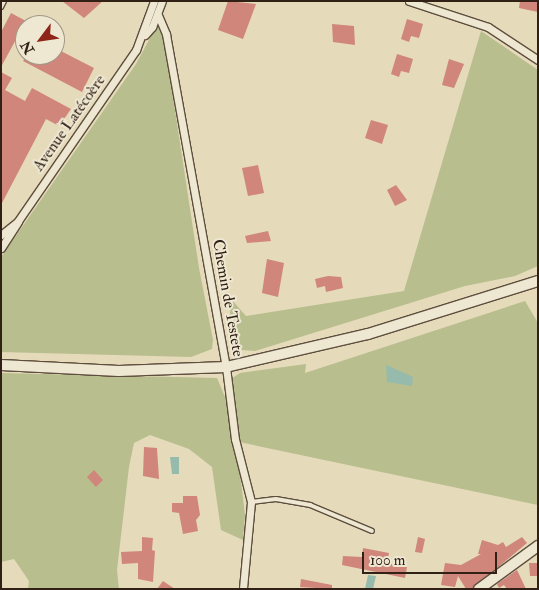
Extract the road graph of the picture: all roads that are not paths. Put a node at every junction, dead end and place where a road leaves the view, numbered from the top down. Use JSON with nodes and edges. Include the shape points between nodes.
{"nodes":[{"id":1,"x":4,"y":1,"type":"edge"},
{"id":2,"x":154,"y":1,"type":"edge"},
{"id":3,"x":162,"y":1,"type":"edge"},
{"id":4,"x":409,"y":1,"type":"edge"},
{"id":5,"x":1,"y":7,"type":"edge"},
{"id":6,"x":158,"y":15,"type":"junction"},
{"id":7,"x":142,"y":39,"type":"junction"},
{"id":8,"x":538,"y":60,"type":"edge"},
{"id":9,"x":18,"y":220,"type":"junction"},
{"id":10,"x":1,"y":235,"type":"edge"},
{"id":11,"x":1,"y":248,"type":"edge"},
{"id":12,"x":538,"y":281,"type":"edge"},
{"id":13,"x":1,"y":365,"type":"edge"},
{"id":14,"x":226,"y":367,"type":"junction"},
{"id":15,"x":251,"y":502,"type":"junction"},
{"id":16,"x":372,"y":531,"type":"dead end"},
{"id":17,"x":538,"y":546,"type":"edge"},
{"id":18,"x":243,"y":589,"type":"edge"},
{"id":19,"x":479,"y":589,"type":"edge"}],
"edges":[{"from":1,"to":5,"type":"lane"},
{"from":2,"to":7,"type":"street","name":"Avenue Latécoère"},
{"from":3,"to":6,"type":"street","name":"Avenue Latécoère"},
{"from":4,"to":8,"type":"street","via":[[488,27]]},
{"from":6,"to":7,"type":"street","name":"Avenue Latécoère"},
{"from":6,"to":14,"type":"street","name":"Chemin de Testete","via":[[166,34]]},
{"from":7,"to":9,"type":"street","name":"Avenue Latécoère"},
{"from":9,"to":10,"type":"street","name":"Avenue Latécoère"},
{"from":9,"to":11,"type":"street","name":"Avenue Latécoère"},
{"from":12,"to":14,"type":"main road","via":[[368,334]]},
{"from":13,"to":14,"type":"main road","via":[[120,371],[197,371]]},
{"from":14,"to":15,"type":"street","name":"Chemin de Testete","via":[[235,438]]},
{"from":15,"to":16,"type":"lane","via":[[276,500],[310,505]]},
{"from":15,"to":18,"type":"street","name":"Chemin de Testete"},
{"from":17,"to":19,"type":"main road"}]}
